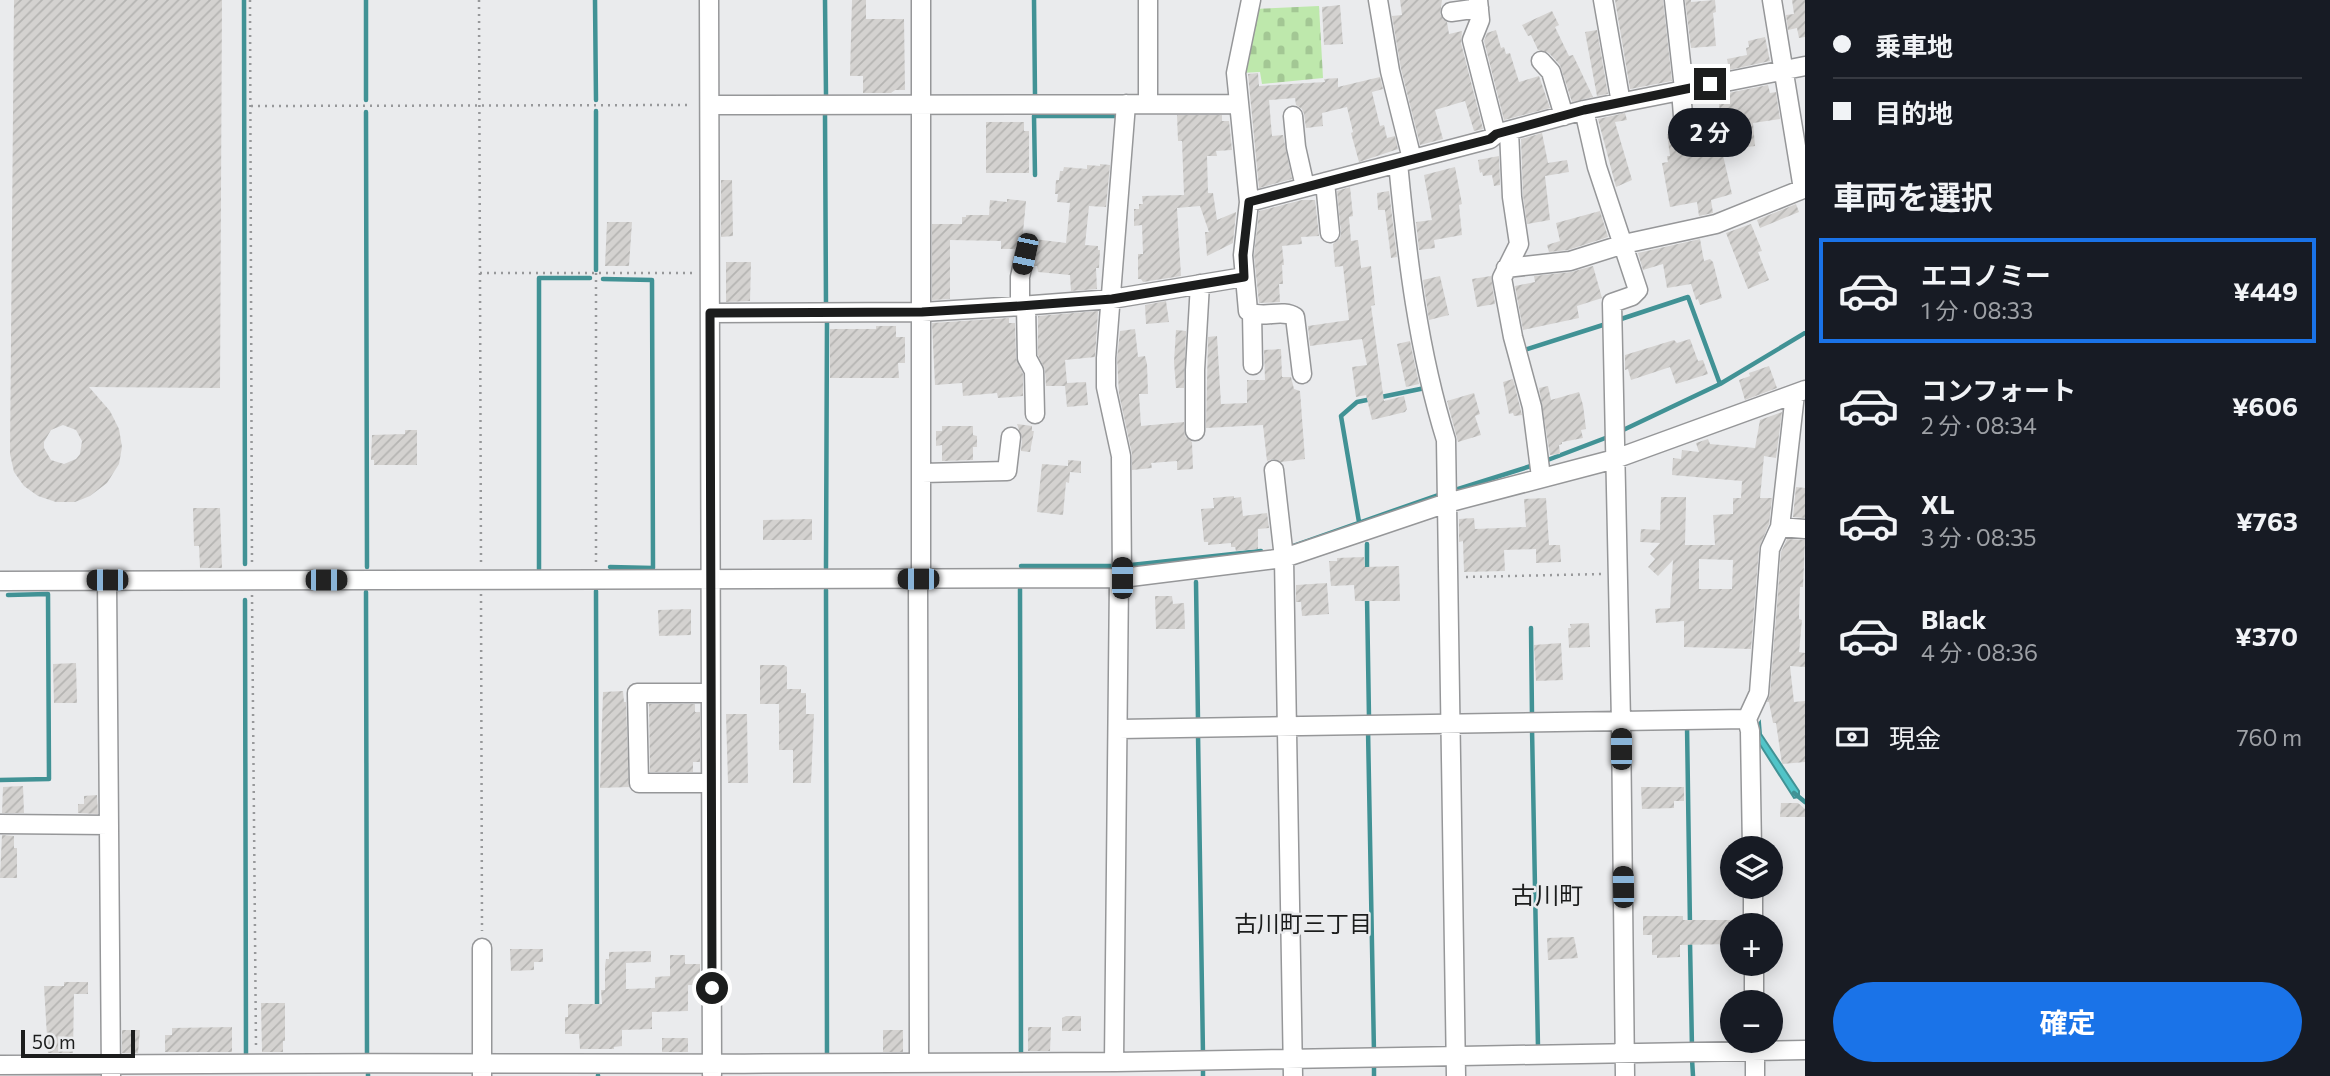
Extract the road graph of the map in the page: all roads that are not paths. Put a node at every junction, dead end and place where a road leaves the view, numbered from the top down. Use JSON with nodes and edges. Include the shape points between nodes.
{"nodes":[{"id":1,"x":709,"y":0,"type":"edge"},
{"id":2,"x":921,"y":0,"type":"edge"},
{"id":3,"x":1148,"y":0,"type":"edge"},
{"id":4,"x":1251,"y":0,"type":"edge"},
{"id":5,"x":1378,"y":0,"type":"edge"},
{"id":6,"x":1603,"y":0,"type":"edge"},
{"id":7,"x":1674,"y":0,"type":"edge"},
{"id":8,"x":1772,"y":0,"type":"edge"},
{"id":9,"x":1478,"y":4,"type":"edge"},
{"id":10,"x":1451,"y":12,"type":"dead end"},
{"id":11,"x":1541,"y":61,"type":"dead end"},
{"id":12,"x":1805,"y":66,"type":"edge"},
{"id":13,"x":1785,"y":70,"type":"junction"},
{"id":14,"x":1682,"y":90,"type":"junction"},
{"id":15,"x":1621,"y":103,"type":"junction"},
{"id":16,"x":922,"y":104,"type":"junction"},
{"id":17,"x":1126,"y":104,"type":"junction"},
{"id":18,"x":1148,"y":104,"type":"junction"},
{"id":19,"x":1238,"y":104,"type":"junction"},
{"id":20,"x":710,"y":105,"type":"junction"},
{"id":21,"x":1584,"y":110,"type":"junction"},
{"id":22,"x":1293,"y":116,"type":"dead end"},
{"id":23,"x":1564,"y":116,"type":"junction"},
{"id":24,"x":1684,"y":129,"type":"dead end"},
{"id":25,"x":1502,"y":133,"type":"junction"},
{"id":26,"x":1405,"y":161,"type":"junction"},
{"id":27,"x":1325,"y":182,"type":"junction"},
{"id":28,"x":1304,"y":187,"type":"junction"},
{"id":29,"x":1804,"y":195,"type":"edge"},
{"id":30,"x":1249,"y":202,"type":"junction"},
{"id":31,"x":1330,"y":233,"type":"dead end"},
{"id":32,"x":1624,"y":244,"type":"junction"},
{"id":33,"x":1025,"y":254,"type":"dead end"},
{"id":34,"x":1506,"y":268,"type":"junction"},
{"id":35,"x":1244,"y":277,"type":"junction"},
{"id":36,"x":1200,"y":284,"type":"junction"},
{"id":37,"x":1112,"y":299,"type":"junction"},
{"id":38,"x":1023,"y":305,"type":"junction"},
{"id":39,"x":922,"y":312,"type":"junction"},
{"id":40,"x":710,"y":313,"type":"junction"},
{"id":41,"x":1252,"y":313,"type":"junction"},
{"id":42,"x":1252,"y":365,"type":"dead end"},
{"id":43,"x":1301,"y":374,"type":"dead end"},
{"id":44,"x":1800,"y":392,"type":"edge"},
{"id":45,"x":1035,"y":414,"type":"dead end"},
{"id":46,"x":1195,"y":431,"type":"dead end"},
{"id":47,"x":1011,"y":437,"type":"dead end"},
{"id":48,"x":1615,"y":459,"type":"junction"},
{"id":49,"x":1274,"y":470,"type":"dead end"},
{"id":50,"x":922,"y":473,"type":"junction"},
{"id":51,"x":1541,"y":477,"type":"junction"},
{"id":52,"x":1447,"y":503,"type":"junction"},
{"id":53,"x":1780,"y":527,"type":"junction"},
{"id":54,"x":1805,"y":529,"type":"edge"},
{"id":55,"x":1284,"y":558,"type":"junction"},
{"id":56,"x":1121,"y":578,"type":"junction"},
{"id":57,"x":711,"y":579,"type":"junction"},
{"id":58,"x":919,"y":579,"type":"junction"},
{"id":59,"x":107,"y":580,"type":"junction"},
{"id":60,"x":0,"y":581,"type":"edge"},
{"id":61,"x":711,"y":693,"type":"junction"},
{"id":62,"x":1747,"y":719,"type":"junction"},
{"id":63,"x":1621,"y":721,"type":"junction"},
{"id":64,"x":1451,"y":723,"type":"junction"},
{"id":65,"x":1286,"y":726,"type":"junction"},
{"id":66,"x":1119,"y":729,"type":"junction"},
{"id":67,"x":711,"y":783,"type":"junction"},
{"id":68,"x":0,"y":824,"type":"edge"},
{"id":69,"x":109,"y":825,"type":"junction"},
{"id":70,"x":1752,"y":836,"type":"edge"},
{"id":71,"x":482,"y":948,"type":"road end"},
{"id":72,"x":1720,"y":1048,"type":"edge"},
{"id":73,"x":1783,"y":1048,"type":"edge"},
{"id":74,"x":1805,"y":1050,"type":"edge"},
{"id":75,"x":1625,"y":1053,"type":"junction"},
{"id":76,"x":1755,"y":1053,"type":"edge"},
{"id":77,"x":1456,"y":1056,"type":"junction"},
{"id":78,"x":919,"y":1062,"type":"junction"},
{"id":79,"x":1114,"y":1062,"type":"junction"},
{"id":80,"x":0,"y":1065,"type":"edge"},
{"id":81,"x":1292,"y":1068,"type":"edge"},
{"id":82,"x":111,"y":1070,"type":"edge"},
{"id":83,"x":256,"y":1070,"type":"edge"},
{"id":84,"x":482,"y":1070,"type":"edge"},
{"id":85,"x":712,"y":1070,"type":"edge"},
{"id":86,"x":1456,"y":1076,"type":"edge"},
{"id":87,"x":1625,"y":1076,"type":"edge"},
{"id":88,"x":1755,"y":1076,"type":"edge"}],
"edges":[{"from":1,"to":20,"type":"street"},
{"from":2,"to":16,"type":"street"},
{"from":3,"to":18,"type":"street"},
{"from":4,"to":19,"type":"street","via":[[1236,73]]},
{"from":5,"to":26,"type":"street"},
{"from":6,"to":15,"type":"street"},
{"from":7,"to":14,"type":"street"},
{"from":8,"to":13,"type":"street"},
{"from":9,"to":10,"type":"street"},
{"from":9,"to":25,"type":"street","via":[[1480,20],[1472,40]]},
{"from":11,"to":23,"type":"street","via":[[1551,72]]},
{"from":12,"to":13,"type":"street"},
{"from":13,"to":14,"type":"street"},
{"from":13,"to":29,"type":"street"},
{"from":14,"to":15,"type":"street"},
{"from":14,"to":24,"type":"street"},
{"from":15,"to":21,"type":"street"},
{"from":16,"to":17,"type":"street"},
{"from":16,"to":20,"type":"street"},
{"from":16,"to":39,"type":"street"},
{"from":17,"to":18,"type":"street"},
{"from":17,"to":37,"type":"street"},
{"from":18,"to":19,"type":"street"},
{"from":19,"to":30,"type":"street"},
{"from":20,"to":40,"type":"street"},
{"from":21,"to":23,"type":"street"},
{"from":21,"to":32,"type":"street","via":[[1597,167]]},
{"from":22,"to":28,"type":"street"},
{"from":23,"to":25,"type":"street"},
{"from":25,"to":26,"type":"street"},
{"from":25,"to":34,"type":"street","via":[[1519,244]]},
{"from":26,"to":27,"type":"street"},
{"from":26,"to":52,"type":"street","via":[[1408,265],[1430,383],[1446,440]]},
{"from":27,"to":28,"type":"street"},
{"from":27,"to":31,"type":"street"},
{"from":28,"to":30,"type":"street"},
{"from":29,"to":32,"type":"street","via":[[1716,224]]},
{"from":30,"to":35,"type":"street"},
{"from":32,"to":34,"type":"street","via":[[1570,261]]},
{"from":32,"to":48,"type":"street","via":[[1638,290],[1612,303]]},
{"from":33,"to":38,"type":"street","via":[[1020,277]]},
{"from":34,"to":51,"type":"street","via":[[1502,278],[1532,407]]},
{"from":35,"to":36,"type":"street"},
{"from":35,"to":41,"type":"street"},
{"from":36,"to":37,"type":"street"},
{"from":36,"to":46,"type":"street"},
{"from":37,"to":38,"type":"street"},
{"from":37,"to":56,"type":"street","via":[[1106,358],[1121,456]]},
{"from":38,"to":39,"type":"street"},
{"from":38,"to":45,"type":"street","via":[[1027,358],[1034,371]]},
{"from":39,"to":40,"type":"street"},
{"from":39,"to":50,"type":"street"},
{"from":40,"to":57,"type":"street"},
{"from":41,"to":42,"type":"street"},
{"from":41,"to":43,"type":"street","via":[[1295,317]]},
{"from":44,"to":48,"type":"street"},
{"from":44,"to":53,"type":"street"},
{"from":47,"to":50,"type":"street","via":[[1007,471]]},
{"from":48,"to":51,"type":"street"},
{"from":48,"to":63,"type":"street"},
{"from":49,"to":55,"type":"street"},
{"from":50,"to":58,"type":"street"},
{"from":51,"to":52,"type":"street"},
{"from":52,"to":55,"type":"street"},
{"from":52,"to":64,"type":"street"},
{"from":53,"to":54,"type":"street"},
{"from":53,"to":62,"type":"street","via":[[1770,549],[1759,693]]},
{"from":55,"to":56,"type":"street"},
{"from":55,"to":65,"type":"street"},
{"from":56,"to":58,"type":"street"},
{"from":56,"to":66,"type":"street"},
{"from":57,"to":58,"type":"street"},
{"from":57,"to":59,"type":"street"},
{"from":57,"to":61,"type":"street"},
{"from":58,"to":78,"type":"street"},
{"from":59,"to":60,"type":"street"},
{"from":59,"to":69,"type":"street"},
{"from":61,"to":67,"type":"street"},
{"from":61,"to":67,"type":"street","via":[[637,693],[639,783]]},
{"from":62,"to":63,"type":"street"},
{"from":62,"to":70,"type":"street"},
{"from":63,"to":64,"type":"street"},
{"from":63,"to":75,"type":"street"},
{"from":64,"to":65,"type":"street"},
{"from":64,"to":77,"type":"street"},
{"from":65,"to":66,"type":"street"},
{"from":65,"to":81,"type":"street"},
{"from":66,"to":79,"type":"street"},
{"from":67,"to":85,"type":"street"},
{"from":68,"to":69,"type":"street"},
{"from":69,"to":82,"type":"street"},
{"from":71,"to":84,"type":"street"},
{"from":72,"to":75,"type":"street"},
{"from":73,"to":74,"type":"street"},
{"from":75,"to":77,"type":"street"},
{"from":75,"to":87,"type":"street"},
{"from":76,"to":88,"type":"street"},
{"from":77,"to":81,"type":"street"},
{"from":77,"to":86,"type":"street"},
{"from":78,"to":79,"type":"street"},
{"from":78,"to":85,"type":"street"},
{"from":79,"to":81,"type":"street"},
{"from":80,"to":82,"type":"street"},
{"from":82,"to":83,"type":"street"},
{"from":83,"to":84,"type":"street"},
{"from":84,"to":85,"type":"street"}]}
